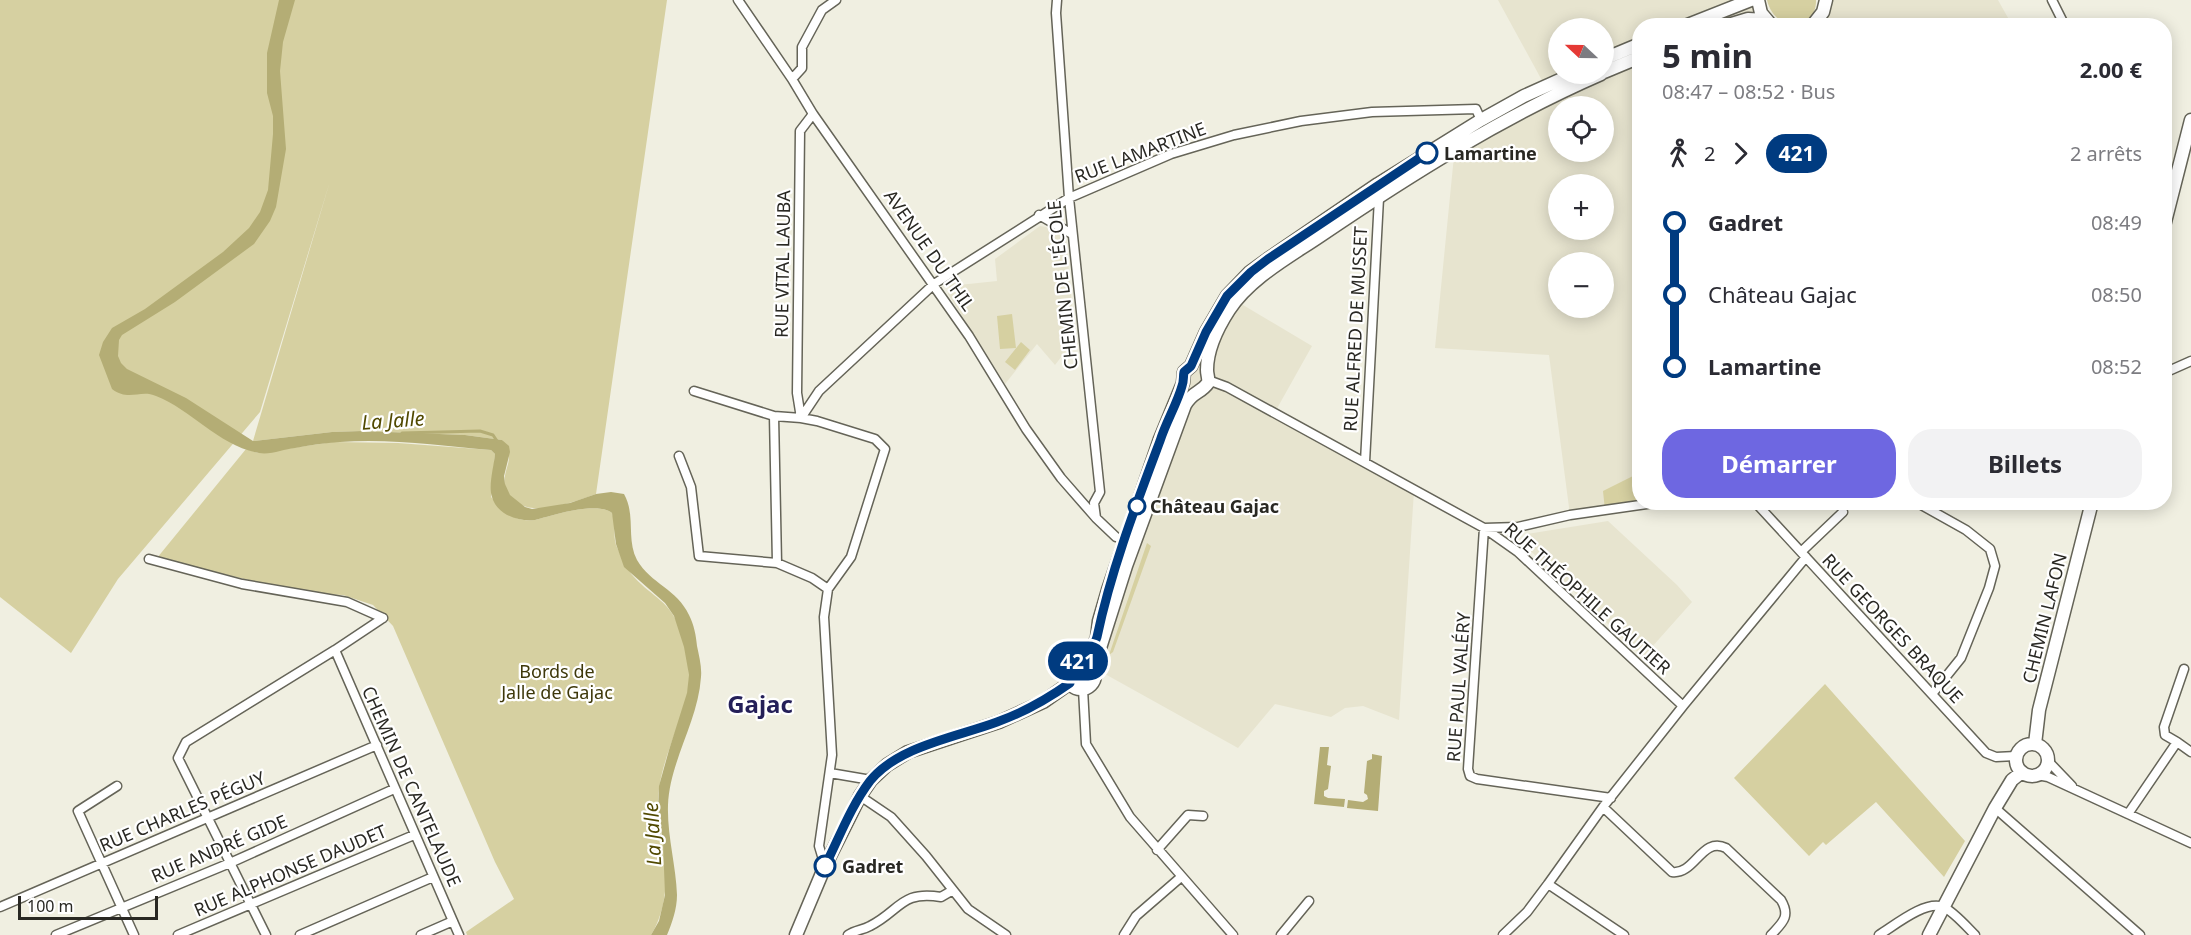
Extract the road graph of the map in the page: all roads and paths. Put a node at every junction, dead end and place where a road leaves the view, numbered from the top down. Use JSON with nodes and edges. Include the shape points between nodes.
{"nodes":[{"id":1,"x":738,"y":0,"type":"edge"},
{"id":2,"x":836,"y":0,"type":"edge"},
{"id":3,"x":1057,"y":0,"type":"edge"},
{"id":4,"x":1751,"y":0,"type":"edge"},
{"id":5,"x":1758,"y":0,"type":"edge"},
{"id":6,"x":1826,"y":0,"type":"edge"},
{"id":7,"x":2052,"y":0,"type":"edge"},
{"id":8,"x":1705,"y":18,"type":"edge"},
{"id":9,"x":1765,"y":18,"type":"edge"},
{"id":10,"x":1818,"y":18,"type":"edge"},
{"id":11,"x":2061,"y":18,"type":"edge"},
{"id":12,"x":1632,"y":47,"type":"edge"},
{"id":13,"x":1614,"y":55,"type":"edge"},
{"id":14,"x":1632,"y":60,"type":"edge"},
{"id":15,"x":1614,"y":68,"type":"edge"},
{"id":16,"x":792,"y":79,"type":"junction"},
{"id":17,"x":1551,"y":84,"type":"edge"},
{"id":18,"x":1579,"y":84,"type":"edge"},
{"id":19,"x":813,"y":114,"type":"junction"},
{"id":20,"x":1481,"y":120,"type":"junction"},
{"id":21,"x":2191,"y":120,"type":"edge"},
{"id":22,"x":2172,"y":185,"type":"edge"},
{"id":23,"x":1069,"y":198,"type":"junction"},
{"id":24,"x":1379,"y":198,"type":"junction"},
{"id":25,"x":1040,"y":215,"type":"junction"},
{"id":26,"x":1072,"y":234,"type":"junction"},
{"id":27,"x":934,"y":284,"type":"junction"},
{"id":28,"x":2191,"y":361,"type":"edge"},
{"id":29,"x":1191,"y":366,"type":"junction"},
{"id":30,"x":2172,"y":369,"type":"edge"},
{"id":31,"x":1208,"y":376,"type":"junction"},
{"id":32,"x":1184,"y":383,"type":"junction"},
{"id":33,"x":694,"y":391,"type":"dead end"},
{"id":34,"x":1195,"y":391,"type":"junction"},
{"id":35,"x":774,"y":416,"type":"junction"},
{"id":36,"x":801,"y":418,"type":"junction"},
{"id":37,"x":679,"y":456,"type":"dead end"},
{"id":38,"x":1365,"y":462,"type":"junction"},
{"id":39,"x":1632,"y":506,"type":"edge"},
{"id":40,"x":1763,"y":510,"type":"edge"},
{"id":41,"x":1930,"y":510,"type":"edge"},
{"id":42,"x":2090,"y":510,"type":"edge"},
{"id":43,"x":1844,"y":512,"type":"dead end"},
{"id":44,"x":1096,"y":518,"type":"junction"},
{"id":45,"x":1484,"y":528,"type":"junction"},
{"id":46,"x":1130,"y":542,"type":"junction"},
{"id":47,"x":1804,"y":554,"type":"junction"},
{"id":48,"x":148,"y":559,"type":"dead end"},
{"id":49,"x":777,"y":563,"type":"junction"},
{"id":50,"x":828,"y":589,"type":"junction"},
{"id":51,"x":335,"y":650,"type":"junction"},
{"id":52,"x":1082,"y":660,"type":"junction"},
{"id":53,"x":1094,"y":667,"type":"junction"},
{"id":54,"x":2184,"y":669,"type":"dead end"},
{"id":55,"x":1070,"y":683,"type":"junction"},
{"id":56,"x":1083,"y":689,"type":"junction"},
{"id":57,"x":1932,"y":694,"type":"junction"},
{"id":58,"x":1683,"y":706,"type":"junction"},
{"id":59,"x":2177,"y":742,"type":"junction"},
{"id":60,"x":2035,"y":744,"type":"junction"},
{"id":61,"x":376,"y":745,"type":"junction"},
{"id":62,"x":2191,"y":752,"type":"edge"},
{"id":63,"x":2016,"y":756,"type":"junction"},
{"id":64,"x":2048,"y":761,"type":"junction"},
{"id":65,"x":2022,"y":772,"type":"junction"},
{"id":66,"x":830,"y":773,"type":"junction"},
{"id":67,"x":2037,"y":775,"type":"junction"},
{"id":68,"x":871,"y":780,"type":"junction"},
{"id":69,"x":117,"y":786,"type":"dead end"},
{"id":70,"x":394,"y":789,"type":"junction"},
{"id":71,"x":2082,"y":793,"type":"junction"},
{"id":72,"x":860,"y":796,"type":"junction"},
{"id":73,"x":1611,"y":798,"type":"junction"},
{"id":74,"x":1603,"y":807,"type":"junction"},
{"id":75,"x":1995,"y":808,"type":"junction"},
{"id":76,"x":2128,"y":814,"type":"junction"},
{"id":77,"x":1203,"y":816,"type":"dead end"},
{"id":78,"x":207,"y":818,"type":"junction"},
{"id":79,"x":414,"y":835,"type":"junction"},
{"id":80,"x":2191,"y":843,"type":"edge"},
{"id":81,"x":1157,"y":850,"type":"junction"},
{"id":82,"x":103,"y":863,"type":"junction"},
{"id":83,"x":230,"y":863,"type":"junction"},
{"id":84,"x":825,"y":866,"type":"junction"},
{"id":85,"x":433,"y":877,"type":"junction"},
{"id":86,"x":1181,"y":878,"type":"junction"},
{"id":87,"x":1548,"y":884,"type":"junction"},
{"id":88,"x":953,"y":890,"type":"junction"},
{"id":89,"x":1310,"y":901,"type":"dead end"},
{"id":90,"x":251,"y":903,"type":"junction"},
{"id":91,"x":0,"y":907,"type":"edge"},
{"id":92,"x":1944,"y":907,"type":"junction"},
{"id":93,"x":123,"y":908,"type":"junction"},
{"id":94,"x":453,"y":921,"type":"junction"},
{"id":95,"x":56,"y":935,"type":"edge"},
{"id":96,"x":134,"y":935,"type":"edge"},
{"id":97,"x":178,"y":935,"type":"edge"},
{"id":98,"x":266,"y":935,"type":"edge"},
{"id":99,"x":300,"y":935,"type":"edge"},
{"id":100,"x":421,"y":935,"type":"edge"},
{"id":101,"x":459,"y":935,"type":"edge"},
{"id":102,"x":796,"y":935,"type":"edge"},
{"id":103,"x":848,"y":935,"type":"edge"},
{"id":104,"x":1006,"y":935,"type":"edge"},
{"id":105,"x":1124,"y":935,"type":"edge"},
{"id":106,"x":1233,"y":935,"type":"edge"},
{"id":107,"x":1281,"y":935,"type":"edge"},
{"id":108,"x":1503,"y":935,"type":"edge"},
{"id":109,"x":1624,"y":935,"type":"edge"},
{"id":110,"x":1771,"y":935,"type":"edge"},
{"id":111,"x":1879,"y":935,"type":"edge"},
{"id":112,"x":1929,"y":935,"type":"edge"},
{"id":113,"x":1976,"y":935,"type":"edge"},
{"id":114,"x":2140,"y":935,"type":"edge"}],
"edges":[{"from":1,"to":16,"type":"street","name":"AVENUE DU THIL"},
{"from":2,"to":16,"type":"street","via":[[822,10],[802,47],[802,68]]},
{"from":3,"to":23,"type":"street","name":"CHEMIN DE L'ÉCOLE"},
{"from":4,"to":8,"type":"main road"},
{"from":5,"to":9,"type":"main road"},
{"from":6,"to":10,"type":"main road"},
{"from":7,"to":11,"type":"street"},
{"from":12,"to":13,"type":"main road"},
{"from":14,"to":15,"type":"main road"},
{"from":16,"to":19,"type":"street","name":"AVENUE DU THIL"},
{"from":17,"to":20,"type":"main road"},
{"from":18,"to":24,"type":"main road","via":[[1503,121]]},
{"from":19,"to":27,"type":"street","name":"AVENUE DU THIL"},
{"from":19,"to":36,"type":"street","name":"RUE VITAL LAUBA","via":[[800,131],[797,393]]},
{"from":20,"to":23,"type":"street","name":"RUE LAMARTINE","via":[[1476,109],[1372,112],[1301,121],[1171,154]]},
{"from":20,"to":29,"type":"main road","via":[[1251,272],[1227,296]]},
{"from":21,"to":22,"type":"main road"},
{"from":23,"to":25,"type":"street","name":"RUE LAMARTINE"},
{"from":23,"to":26,"type":"street","name":"CHEMIN DE L'ÉCOLE"},
{"from":24,"to":31,"type":"main road","via":[[1249,287],[1229,309],[1215,335]]},
{"from":24,"to":38,"type":"street","name":"RUE ALFRED DE MUSSET"},
{"from":25,"to":26,"type":"street"},
{"from":25,"to":27,"type":"street","name":"RUE LAMARTINE"},
{"from":26,"to":44,"type":"street","name":"CHEMIN DE L'ÉCOLE","via":[[1100,492],[1094,503]]},
{"from":27,"to":36,"type":"street","name":"RUE LAMARTINE","via":[[819,391]]},
{"from":27,"to":44,"type":"street","name":"AVENUE DU THIL","via":[[1026,429]]},
{"from":28,"to":30,"type":"street"},
{"from":29,"to":31,"type":"main road","via":[[1198,365]]},
{"from":29,"to":32,"type":"main road","via":[[1184,372]]},
{"from":31,"to":34,"type":"main road","via":[[1204,388]]},
{"from":31,"to":38,"type":"street","name":"RUE THÉOPHILE GAUTIER"},
{"from":32,"to":34,"type":"main road"},
{"from":32,"to":46,"type":"main road","via":[[1160,439]]},
{"from":33,"to":35,"type":"street"},
{"from":34,"to":46,"type":"main road","via":[[1185,405]]},
{"from":35,"to":36,"type":"street"},
{"from":35,"to":49,"type":"street"},
{"from":36,"to":50,"type":"street","via":[[875,439],[885,449],[851,557]]},
{"from":37,"to":49,"type":"street","via":[[691,487],[699,556]]},
{"from":38,"to":45,"type":"street","name":"RUE THÉOPHILE GAUTIER"},
{"from":39,"to":45,"type":"street","via":[[1518,527]]},
{"from":40,"to":47,"type":"street","name":"RUE GEORGES BRAQUE"},
{"from":41,"to":57,"type":"street","via":[[1990,549],[1995,566],[1962,658]]},
{"from":42,"to":60,"type":"main road","name":"CHEMIN LAFON","via":[[2039,710]]},
{"from":43,"to":47,"type":"street"},
{"from":44,"to":46,"type":"street","via":[[1116,537]]},
{"from":45,"to":58,"type":"street","name":"RUE THÉOPHILE GAUTIER","via":[[1518,552]]},
{"from":45,"to":73,"type":"street","name":"RUE PAUL VALÉRY","via":[[1470,776]]},
{"from":46,"to":52,"type":"main road","via":[[1099,621],[1097,638]]},
{"from":46,"to":53,"type":"main road"},
{"from":47,"to":57,"type":"street","name":"RUE GEORGES BRAQUE"},
{"from":47,"to":58,"type":"street"},
{"from":48,"to":51,"type":"street","via":[[242,584],[347,602],[383,618]]},
{"from":49,"to":50,"type":"street"},
{"from":50,"to":66,"type":"street","via":[[824,617]]},
{"from":51,"to":61,"type":"street","name":"CHEMIN DE CANTELAUDE"},
{"from":51,"to":78,"type":"street","via":[[186,742],[178,758]]},
{"from":52,"to":53,"type":"main road"},
{"from":52,"to":55,"type":"main road","via":[[1070,666]]},
{"from":53,"to":56,"type":"main road","via":[[1094,681]]},
{"from":54,"to":59,"type":"street","via":[[2164,727],[2165,735]]},
{"from":55,"to":56,"type":"main road"},
{"from":55,"to":68,"type":"main road","via":[[1043,702],[999,722],[908,752]]},
{"from":56,"to":81,"type":"street","via":[[1086,744],[1130,817]]},
{"from":57,"to":63,"type":"street","name":"RUE GEORGES BRAQUE","via":[[1986,753]]},
{"from":58,"to":73,"type":"street"},
{"from":59,"to":62,"type":"street"},
{"from":59,"to":76,"type":"street"},
{"from":60,"to":63,"type":"main road","via":[[2021,747]]},
{"from":60,"to":64,"type":"main road","via":[[2044,748]]},
{"from":61,"to":70,"type":"street","name":"CHEMIN DE CANTELAUDE"},
{"from":61,"to":78,"type":"street","name":"RUE CHARLES PÉGUY"},
{"from":63,"to":65,"type":"main road"},
{"from":64,"to":67,"type":"main road","via":[[2045,770]]},
{"from":64,"to":71,"type":"street"},
{"from":65,"to":67,"type":"main road"},
{"from":65,"to":75,"type":"main road","via":[[2012,780]]},
{"from":66,"to":68,"type":"street"},
{"from":66,"to":84,"type":"street","via":[[819,846]]},
{"from":67,"to":71,"type":"street"},
{"from":68,"to":72,"type":"main road"},
{"from":69,"to":82,"type":"street","via":[[78,811]]},
{"from":70,"to":79,"type":"street","name":"CHEMIN DE CANTELAUDE"},
{"from":70,"to":83,"type":"street","name":"RUE ANDRÉ GIDE"},
{"from":71,"to":76,"type":"street"},
{"from":72,"to":84,"type":"main road"},
{"from":72,"to":88,"type":"street","via":[[891,817]]},
{"from":73,"to":74,"type":"street"},
{"from":74,"to":87,"type":"street"},
{"from":74,"to":110,"type":"street","via":[[1672,872],[1687,869],[1712,846],[1726,848],[1786,908],[1786,916]]},
{"from":75,"to":92,"type":"main road"},
{"from":75,"to":114,"type":"street"},
{"from":76,"to":80,"type":"street"},
{"from":77,"to":81,"type":"street","via":[[1188,815]]},
{"from":78,"to":82,"type":"street","name":"RUE CHARLES PÉGUY"},
{"from":78,"to":83,"type":"street"},
{"from":79,"to":85,"type":"street","name":"CHEMIN DE CANTELAUDE"},
{"from":79,"to":90,"type":"street","name":"RUE ALPHONSE DAUDET"},
{"from":81,"to":86,"type":"street"},
{"from":82,"to":91,"type":"street","name":"RUE CHARLES PÉGUY"},
{"from":82,"to":93,"type":"street"},
{"from":83,"to":90,"type":"street"},
{"from":83,"to":93,"type":"street","name":"RUE ANDRÉ GIDE"},
{"from":84,"to":102,"type":"main road"},
{"from":85,"to":94,"type":"street","name":"CHEMIN DE CANTELAUDE"},
{"from":85,"to":99,"type":"street"},
{"from":86,"to":105,"type":"street","via":[[1136,916]]},
{"from":86,"to":106,"type":"street"},
{"from":87,"to":108,"type":"street"},
{"from":87,"to":109,"type":"street"},
{"from":88,"to":103,"type":"street","via":[[941,897],[925,894],[907,899],[869,927]]},
{"from":88,"to":104,"type":"street","via":[[968,909]]},
{"from":89,"to":107,"type":"street"},
{"from":90,"to":97,"type":"street","name":"RUE ALPHONSE DAUDET"},
{"from":90,"to":98,"type":"street"},
{"from":92,"to":111,"type":"street","via":[[1922,908]]},
{"from":92,"to":112,"type":"main road"},
{"from":92,"to":113,"type":"street"},
{"from":93,"to":95,"type":"street","name":"RUE ANDRÉ GIDE"},
{"from":93,"to":96,"type":"street"},
{"from":94,"to":100,"type":"street"},
{"from":94,"to":101,"type":"street","name":"CHEMIN DE CANTELAUDE"}]}
